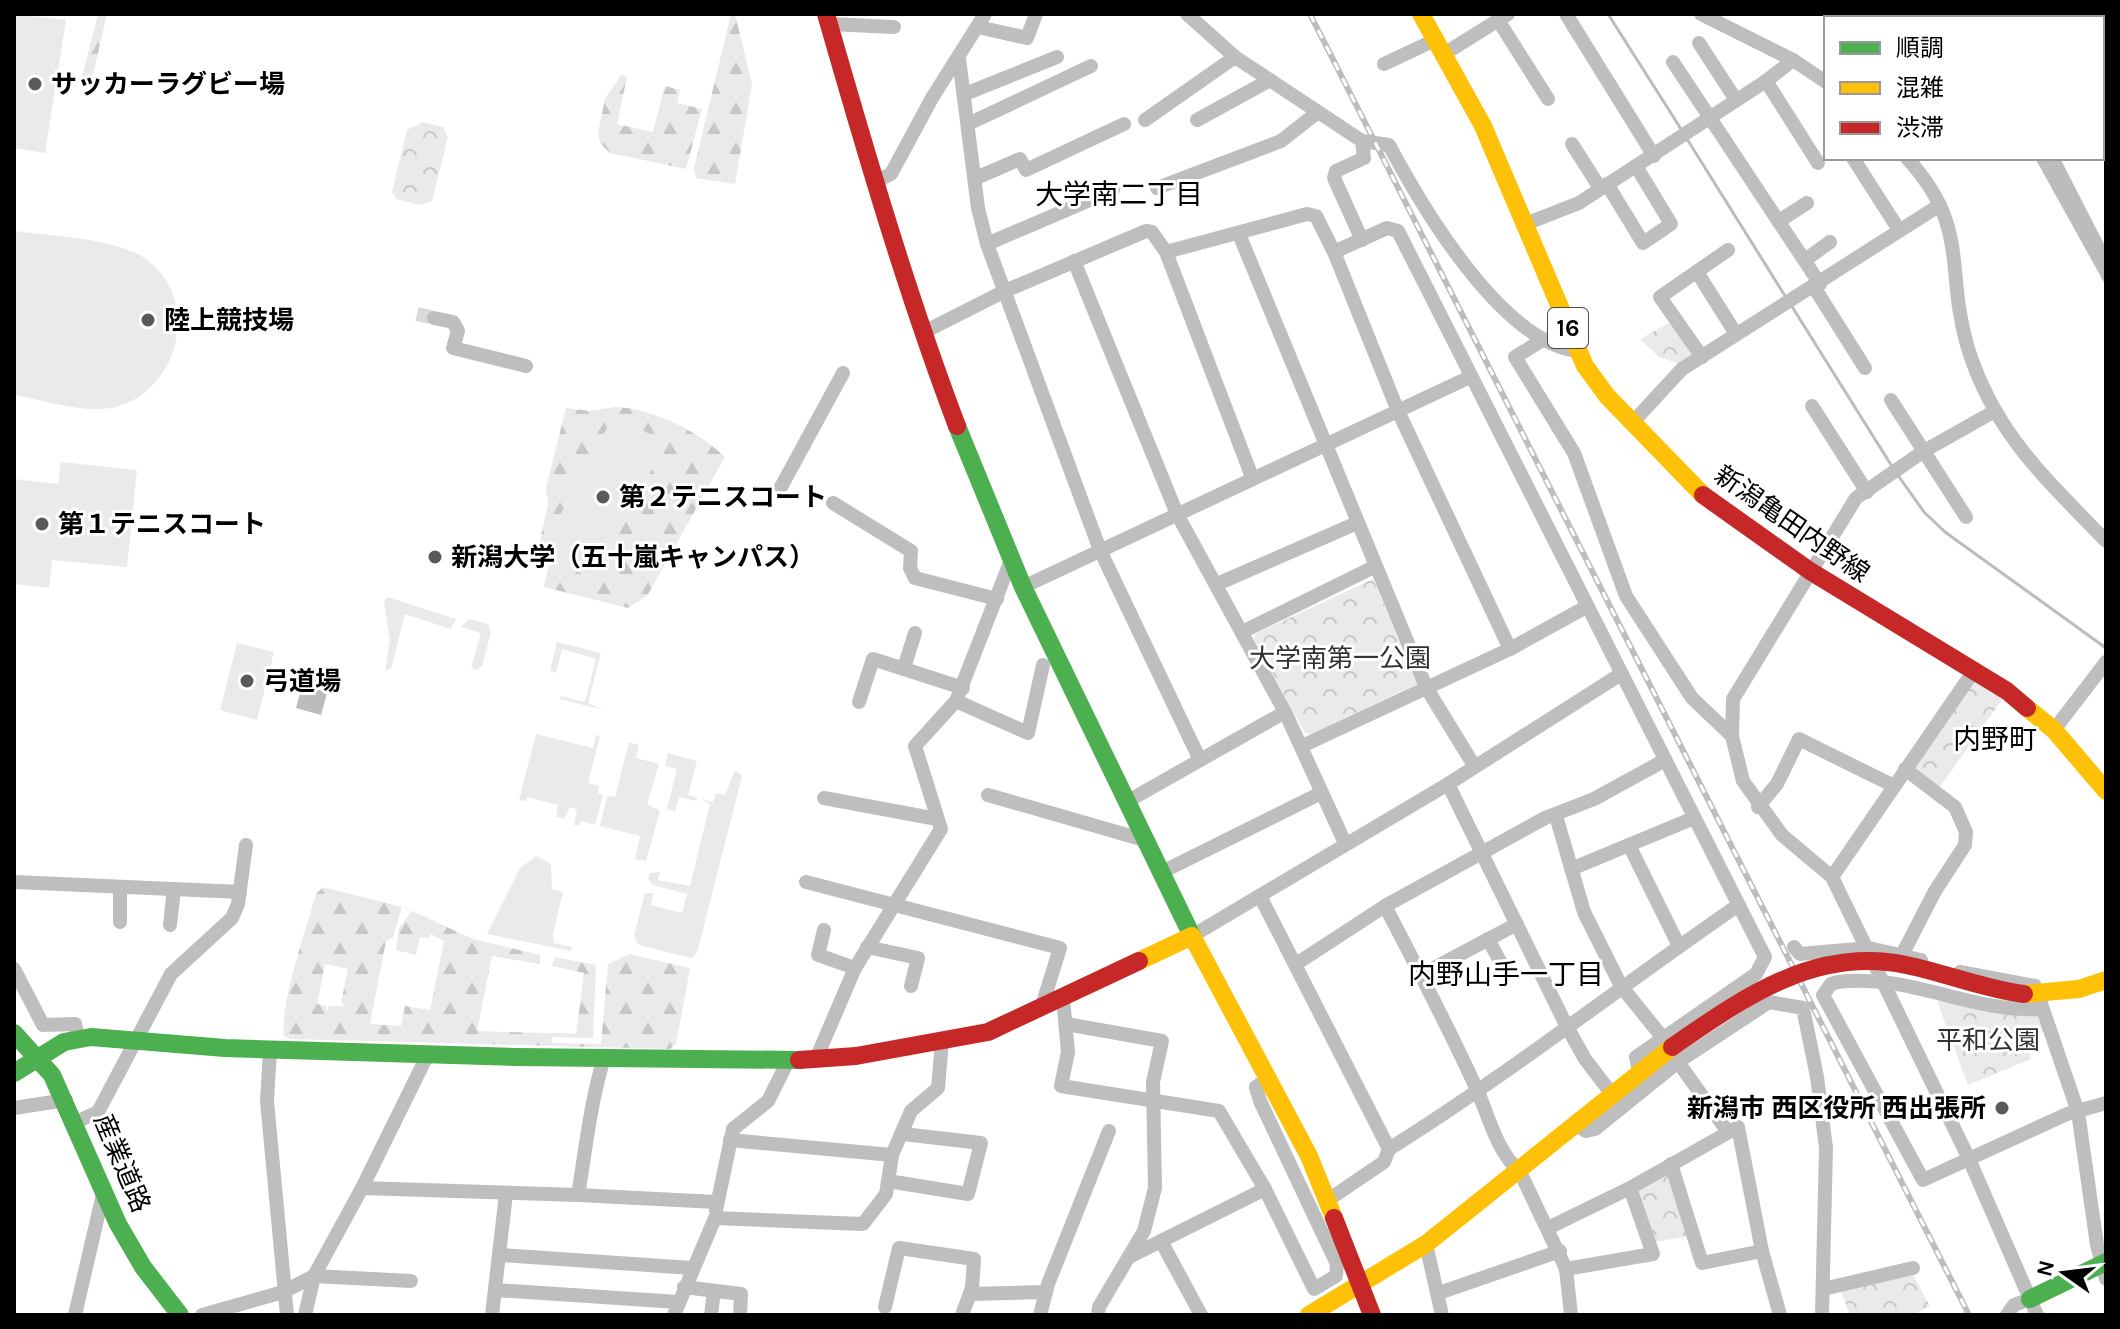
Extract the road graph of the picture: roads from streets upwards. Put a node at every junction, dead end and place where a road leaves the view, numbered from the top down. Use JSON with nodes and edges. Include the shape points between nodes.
{"nodes":[{"id":1,"x":1036,"y":14,"type":"edge"},
{"id":2,"x":1187,"y":14,"type":"edge"},
{"id":3,"x":1421,"y":14,"type":"edge"},
{"id":4,"x":1566,"y":14,"type":"edge"},
{"id":5,"x":1701,"y":14,"type":"edge"},
{"id":6,"x":1503,"y":17,"type":"edge"},
{"id":7,"x":828,"y":19,"type":"edge"},
{"id":8,"x":982,"y":20,"type":"edge"},
{"id":9,"x":894,"y":27,"type":"dead end"},
{"id":10,"x":1699,"y":43,"type":"dead end"},
{"id":11,"x":1440,"y":47,"type":"junction"},
{"id":12,"x":1057,"y":57,"type":"dead end"},
{"id":13,"x":1235,"y":57,"type":"junction"},
{"id":14,"x":959,"y":59,"type":"junction"},
{"id":15,"x":1793,"y":60,"type":"junction"},
{"id":16,"x":1673,"y":62,"type":"dead end"},
{"id":17,"x":1384,"y":64,"type":"dead end"},
{"id":18,"x":1091,"y":66,"type":"dead end"},
{"id":19,"x":1270,"y":80,"type":"junction"},
{"id":20,"x":1766,"y":81,"type":"junction"},
{"id":21,"x":1824,"y":81,"type":"edge"},
{"id":22,"x":965,"y":94,"type":"junction"},
{"id":23,"x":1548,"y":99,"type":"dead end"},
{"id":24,"x":1736,"y":100,"type":"junction"},
{"id":25,"x":1318,"y":112,"type":"junction"},
{"id":26,"x":1711,"y":117,"type":"junction"},
{"id":27,"x":1145,"y":120,"type":"dead end"},
{"id":28,"x":1197,"y":120,"type":"dead end"},
{"id":29,"x":968,"y":124,"type":"junction"},
{"id":30,"x":1124,"y":124,"type":"dead end"},
{"id":31,"x":1362,"y":141,"type":"junction"},
{"id":32,"x":1572,"y":144,"type":"dead end"},
{"id":33,"x":1654,"y":156,"type":"junction"},
{"id":34,"x":1854,"y":160,"type":"edge"},
{"id":35,"x":1909,"y":160,"type":"edge"},
{"id":36,"x":1818,"y":163,"type":"dead end"},
{"id":37,"x":1636,"y":166,"type":"junction"},
{"id":38,"x":976,"y":178,"type":"junction"},
{"id":39,"x":874,"y":182,"type":"junction"},
{"id":40,"x":1603,"y":186,"type":"junction"},
{"id":41,"x":1157,"y":188,"type":"dead end"},
{"id":42,"x":1113,"y":190,"type":"dead end"},
{"id":43,"x":1807,"y":203,"type":"dead end"},
{"id":44,"x":1940,"y":205,"type":"junction"},
{"id":45,"x":1779,"y":221,"type":"junction"},
{"id":46,"x":1525,"y":224,"type":"junction"},
{"id":47,"x":1899,"y":230,"type":"junction"},
{"id":48,"x":1239,"y":234,"type":"junction"},
{"id":49,"x":1362,"y":240,"type":"junction"},
{"id":50,"x":1830,"y":242,"type":"dead end"},
{"id":51,"x":987,"y":244,"type":"junction"},
{"id":52,"x":1728,"y":250,"type":"dead end"},
{"id":53,"x":1166,"y":252,"type":"junction"},
{"id":54,"x":1334,"y":252,"type":"junction"},
{"id":55,"x":1805,"y":260,"type":"junction"},
{"id":56,"x":1074,"y":261,"type":"junction"},
{"id":57,"x":1697,"y":272,"type":"junction"},
{"id":58,"x":1817,"y":286,"type":"junction"},
{"id":59,"x":1005,"y":291,"type":"junction"},
{"id":60,"x":434,"y":318,"type":"tunnel mouth"},
{"id":61,"x":922,"y":333,"type":"junction"},
{"id":62,"x":1736,"y":334,"type":"junction"},
{"id":63,"x":1544,"y":339,"type":"junction"},
{"id":64,"x":1578,"y":351,"type":"junction"},
{"id":65,"x":1702,"y":357,"type":"junction"},
{"id":66,"x":526,"y":366,"type":"dead end"},
{"id":67,"x":1865,"y":368,"type":"dead end"},
{"id":68,"x":843,"y":373,"type":"dead end"},
{"id":69,"x":1470,"y":377,"type":"junction"},
{"id":70,"x":1891,"y":400,"type":"dead end"},
{"id":71,"x":1812,"y":406,"type":"dead end"},
{"id":72,"x":1398,"y":411,"type":"junction"},
{"id":73,"x":1995,"y":411,"type":"junction"},
{"id":74,"x":1633,"y":422,"type":"junction"},
{"id":75,"x":1325,"y":444,"type":"junction"},
{"id":76,"x":1924,"y":451,"type":"junction"},
{"id":77,"x":1252,"y":477,"type":"junction"},
{"id":78,"x":781,"y":487,"type":"dead end"},
{"id":79,"x":1867,"y":492,"type":"junction"},
{"id":80,"x":833,"y":503,"type":"dead end"},
{"id":81,"x":1177,"y":514,"type":"junction"},
{"id":82,"x":1966,"y":517,"type":"dead end"},
{"id":83,"x":1357,"y":523,"type":"junction"},
{"id":84,"x":2106,"y":541,"type":"edge"},
{"id":85,"x":1100,"y":550,"type":"junction"},
{"id":86,"x":1011,"y":560,"type":"junction"},
{"id":87,"x":1374,"y":567,"type":"junction"},
{"id":88,"x":1810,"y":571,"type":"junction"},
{"id":89,"x":1217,"y":584,"type":"junction"},
{"id":90,"x":1023,"y":587,"type":"junction"},
{"id":91,"x":997,"y":599,"type":"junction"},
{"id":92,"x":1586,"y":607,"type":"junction"},
{"id":93,"x":1242,"y":632,"type":"junction"},
{"id":94,"x":915,"y":633,"type":"dead end"},
{"id":95,"x":1510,"y":649,"type":"junction"},
{"id":96,"x":2106,"y":662,"type":"edge"},
{"id":97,"x":1043,"y":665,"type":"dead end"},
{"id":98,"x":904,"y":668,"type":"junction"},
{"id":99,"x":1975,"y":669,"type":"junction"},
{"id":100,"x":1621,"y":674,"type":"junction"},
{"id":101,"x":1426,"y":687,"type":"junction"},
{"id":102,"x":960,"y":694,"type":"junction"},
{"id":103,"x":859,"y":702,"type":"dead end"},
{"id":104,"x":1285,"y":712,"type":"junction"},
{"id":105,"x":2054,"y":730,"type":"junction"},
{"id":106,"x":1732,"y":736,"type":"junction"},
{"id":107,"x":1302,"y":746,"type":"junction"},
{"id":108,"x":1200,"y":760,"type":"junction"},
{"id":109,"x":1665,"y":760,"type":"junction"},
{"id":110,"x":1473,"y":764,"type":"junction"},
{"id":111,"x":1905,"y":769,"type":"junction"},
{"id":112,"x":1448,"y":784,"type":"junction"},
{"id":113,"x":1892,"y":785,"type":"junction"},
{"id":114,"x":2106,"y":791,"type":"edge"},
{"id":115,"x":1321,"y":793,"type":"junction"},
{"id":116,"x":988,"y":795,"type":"dead end"},
{"id":117,"x":824,"y":798,"type":"dead end"},
{"id":118,"x":1128,"y":801,"type":"junction"},
{"id":119,"x":1758,"y":807,"type":"junction"},
{"id":120,"x":1556,"y":816,"type":"junction"},
{"id":121,"x":1694,"y":818,"type":"junction"},
{"id":122,"x":937,"y":819,"type":"junction"},
{"id":123,"x":1148,"y":841,"type":"junction"},
{"id":124,"x":1345,"y":843,"type":"junction"},
{"id":125,"x":246,"y":845,"type":"dead end"},
{"id":126,"x":1629,"y":845,"type":"junction"},
{"id":127,"x":1483,"y":854,"type":"junction"},
{"id":128,"x":1571,"y":869,"type":"junction"},
{"id":129,"x":1164,"y":871,"type":"junction"},
{"id":130,"x":1832,"y":877,"type":"junction"},
{"id":131,"x":14,"y":882,"type":"edge"},
{"id":132,"x":806,"y":882,"type":"dead end"},
{"id":133,"x":120,"y":887,"type":"junction"},
{"id":134,"x":174,"y":889,"type":"junction"},
{"id":135,"x":240,"y":892,"type":"junction"},
{"id":136,"x":1260,"y":896,"type":"junction"},
{"id":137,"x":895,"y":903,"type":"junction"},
{"id":138,"x":1385,"y":906,"type":"junction"},
{"id":139,"x":1737,"y":906,"type":"junction"},
{"id":140,"x":120,"y":922,"type":"dead end"},
{"id":141,"x":1517,"y":924,"type":"junction"},
{"id":142,"x":170,"y":925,"type":"dead end"},
{"id":143,"x":824,"y":930,"type":"dead end"},
{"id":144,"x":1192,"y":936,"type":"junction"},
{"id":145,"x":1488,"y":939,"type":"junction"},
{"id":146,"x":1679,"y":946,"type":"junction"},
{"id":147,"x":867,"y":947,"type":"junction"},
{"id":148,"x":1794,"y":947,"type":"dead end"},
{"id":149,"x":1869,"y":948,"type":"junction"},
{"id":150,"x":1902,"y":955,"type":"junction"},
{"id":151,"x":1296,"y":964,"type":"junction"},
{"id":152,"x":855,"y":968,"type":"junction"},
{"id":153,"x":14,"y":969,"type":"edge"},
{"id":154,"x":1507,"y":974,"type":"dead end"},
{"id":155,"x":1421,"y":975,"type":"junction"},
{"id":156,"x":1884,"y":980,"type":"junction"},
{"id":157,"x":2106,"y":980,"type":"edge"},
{"id":158,"x":911,"y":986,"type":"dead end"},
{"id":159,"x":1621,"y":986,"type":"junction"},
{"id":160,"x":1063,"y":998,"type":"junction"},
{"id":161,"x":2034,"y":999,"type":"junction"},
{"id":162,"x":1041,"y":1009,"type":"junction"},
{"id":163,"x":1066,"y":1024,"type":"junction"},
{"id":164,"x":1566,"y":1025,"type":"junction"},
{"id":165,"x":14,"y":1033,"type":"edge"},
{"id":166,"x":78,"y":1038,"type":"junction"},
{"id":167,"x":135,"y":1042,"type":"junction"},
{"id":168,"x":942,"y":1042,"type":"junction"},
{"id":169,"x":1671,"y":1049,"type":"junction"},
{"id":170,"x":270,"y":1050,"type":"junction"},
{"id":171,"x":428,"y":1054,"type":"junction"},
{"id":172,"x":36,"y":1057,"type":"junction"},
{"id":173,"x":604,"y":1058,"type":"junction"},
{"id":174,"x":816,"y":1059,"type":"junction"},
{"id":175,"x":788,"y":1061,"type":"junction"},
{"id":176,"x":14,"y":1073,"type":"edge"},
{"id":177,"x":1267,"y":1080,"type":"junction"},
{"id":178,"x":1478,"y":1093,"type":"junction"},
{"id":179,"x":1611,"y":1093,"type":"junction"},
{"id":180,"x":66,"y":1100,"type":"junction"},
{"id":181,"x":1154,"y":1100,"type":"junction"},
{"id":182,"x":2106,"y":1103,"type":"edge"},
{"id":183,"x":14,"y":1108,"type":"edge"},
{"id":184,"x":2078,"y":1112,"type":"junction"},
{"id":185,"x":76,"y":1122,"type":"junction"},
{"id":186,"x":1576,"y":1125,"type":"junction"},
{"id":187,"x":1109,"y":1131,"type":"dead end"},
{"id":188,"x":1728,"y":1132,"type":"junction"},
{"id":189,"x":903,"y":1134,"type":"junction"},
{"id":190,"x":730,"y":1140,"type":"junction"},
{"id":191,"x":1389,"y":1149,"type":"junction"},
{"id":192,"x":892,"y":1155,"type":"junction"},
{"id":193,"x":1969,"y":1159,"type":"junction"},
{"id":194,"x":1671,"y":1164,"type":"junction"},
{"id":195,"x":1520,"y":1172,"type":"junction"},
{"id":196,"x":888,"y":1181,"type":"junction"},
{"id":197,"x":362,"y":1188,"type":"junction"},
{"id":198,"x":1630,"y":1188,"type":"junction"},
{"id":199,"x":1265,"y":1189,"type":"junction"},
{"id":200,"x":103,"y":1194,"type":"junction"},
{"id":201,"x":506,"y":1194,"type":"junction"},
{"id":202,"x":578,"y":1195,"type":"junction"},
{"id":203,"x":1328,"y":1200,"type":"junction"},
{"id":204,"x":716,"y":1202,"type":"junction"},
{"id":205,"x":715,"y":1218,"type":"junction"},
{"id":206,"x":1548,"y":1228,"type":"junction"},
{"id":207,"x":1161,"y":1241,"type":"junction"},
{"id":208,"x":1426,"y":1244,"type":"junction"},
{"id":209,"x":1560,"y":1251,"type":"junction"},
{"id":210,"x":1762,"y":1251,"type":"junction"},
{"id":211,"x":501,"y":1255,"type":"junction"},
{"id":212,"x":1129,"y":1257,"type":"junction"},
{"id":213,"x":692,"y":1268,"type":"junction"},
{"id":214,"x":1913,"y":1268,"type":"dead end"},
{"id":215,"x":2104,"y":1268,"type":"edge"},
{"id":216,"x":1566,"y":1269,"type":"junction"},
{"id":217,"x":314,"y":1276,"type":"junction"},
{"id":218,"x":411,"y":1281,"type":"dead end"},
{"id":219,"x":1362,"y":1285,"type":"junction"},
{"id":220,"x":684,"y":1287,"type":"junction"},
{"id":221,"x":1823,"y":1289,"type":"junction"},
{"id":222,"x":495,"y":1290,"type":"junction"},
{"id":223,"x":714,"y":1291,"type":"junction"},
{"id":224,"x":283,"y":1292,"type":"junction"},
{"id":225,"x":1046,"y":1292,"type":"junction"},
{"id":226,"x":1439,"y":1293,"type":"junction"},
{"id":227,"x":970,"y":1294,"type":"junction"},
{"id":228,"x":885,"y":1307,"type":"dead end"},
{"id":229,"x":2033,"y":1307,"type":"edge"},
{"id":230,"x":676,"y":1309,"type":"edge"},
{"id":231,"x":75,"y":1315,"type":"edge"},
{"id":232,"x":180,"y":1315,"type":"edge"},
{"id":233,"x":202,"y":1315,"type":"edge"},
{"id":234,"x":287,"y":1315,"type":"edge"},
{"id":235,"x":305,"y":1315,"type":"edge"},
{"id":236,"x":492,"y":1315,"type":"edge"},
{"id":237,"x":711,"y":1315,"type":"edge"},
{"id":238,"x":740,"y":1315,"type":"edge"},
{"id":239,"x":962,"y":1315,"type":"edge"},
{"id":240,"x":1040,"y":1315,"type":"edge"},
{"id":241,"x":1098,"y":1315,"type":"edge"},
{"id":242,"x":1201,"y":1315,"type":"edge"},
{"id":243,"x":1309,"y":1315,"type":"edge"},
{"id":244,"x":1372,"y":1315,"type":"edge"},
{"id":245,"x":1442,"y":1315,"type":"edge"},
{"id":246,"x":1571,"y":1315,"type":"edge"},
{"id":247,"x":1780,"y":1315,"type":"edge"},
{"id":248,"x":1822,"y":1315,"type":"edge"},
{"id":249,"x":2007,"y":1315,"type":"edge"}],
"edges":[{"from":1,"to":8,"type":"street","via":[[1027,38]]},
{"from":2,"to":13,"type":"street"},
{"from":3,"to":11,"type":"street","name":"新潟亀田内野線","number":"16"},
{"from":4,"to":33,"type":"street"},
{"from":5,"to":15,"type":"street"},
{"from":6,"to":11,"type":"street"},
{"from":6,"to":23,"type":"street"},
{"from":7,"to":9,"type":"street"},
{"from":7,"to":39,"type":"street"},
{"from":8,"to":14,"type":"street"},
{"from":10,"to":24,"type":"street"},
{"from":11,"to":17,"type":"street"},
{"from":11,"to":46,"type":"street","name":"新潟亀田内野線","number":"16","via":[[1483,126]]},
{"from":12,"to":22,"type":"street"},
{"from":13,"to":19,"type":"street"},
{"from":13,"to":27,"type":"street"},
{"from":14,"to":22,"type":"street"},
{"from":14,"to":39,"type":"street","via":[[891,174]]},
{"from":15,"to":20,"type":"street"},
{"from":15,"to":21,"type":"street"},
{"from":16,"to":26,"type":"street"},
{"from":18,"to":29,"type":"street"},
{"from":19,"to":25,"type":"street"},
{"from":19,"to":28,"type":"street"},
{"from":20,"to":24,"type":"street"},
{"from":20,"to":36,"type":"street"},
{"from":22,"to":29,"type":"street"},
{"from":24,"to":26,"type":"street"},
{"from":25,"to":31,"type":"street"},
{"from":25,"to":41,"type":"street","via":[[1281,141]]},
{"from":26,"to":33,"type":"street"},
{"from":26,"to":45,"type":"street"},
{"from":29,"to":38,"type":"street"},
{"from":30,"to":38,"type":"street","via":[[1026,170],[1020,159]]},
{"from":31,"to":49,"type":"street","via":[[1364,158],[1336,171],[1334,178]]},
{"from":31,"to":63,"type":"street","via":[[1389,145],[1417,198],[1480,283],[1517,321]]},
{"from":32,"to":40,"type":"street"},
{"from":33,"to":37,"type":"street"},
{"from":34,"to":47,"type":"street"},
{"from":35,"to":44,"type":"street"},
{"from":37,"to":40,"type":"street"},
{"from":37,"to":40,"type":"street","via":[[1671,224],[1643,243]]},
{"from":38,"to":51,"type":"street"},
{"from":39,"to":61,"type":"street"},
{"from":40,"to":46,"type":"street","via":[[1579,203]]},
{"from":42,"to":51,"type":"street"},
{"from":43,"to":45,"type":"street"},
{"from":44,"to":47,"type":"street"},
{"from":44,"to":73,"type":"street","via":[[1955,252],[1967,343]]},
{"from":45,"to":55,"type":"street"},
{"from":46,"to":64,"type":"street","name":"新潟亀田内野線","number":"16"},
{"from":47,"to":58,"type":"street"},
{"from":48,"to":53,"type":"street"},
{"from":48,"to":54,"type":"street","via":[[1312,214]]},
{"from":48,"to":75,"type":"street"},
{"from":49,"to":54,"type":"street"},
{"from":49,"to":69,"type":"street","via":[[1387,228],[1398,231]]},
{"from":50,"to":55,"type":"street"},
{"from":51,"to":59,"type":"street"},
{"from":52,"to":57,"type":"street"},
{"from":53,"to":56,"type":"street","via":[[1146,231]]},
{"from":53,"to":77,"type":"street"},
{"from":54,"to":72,"type":"street"},
{"from":55,"to":58,"type":"street"},
{"from":56,"to":59,"type":"street"},
{"from":56,"to":81,"type":"street"},
{"from":57,"to":62,"type":"street"},
{"from":57,"to":65,"type":"street","via":[[1660,297]]},
{"from":58,"to":62,"type":"street"},
{"from":58,"to":67,"type":"street"},
{"from":59,"to":61,"type":"street"},
{"from":59,"to":85,"type":"street"},
{"from":60,"to":66,"type":"street","via":[[453,322],[458,331],[453,348]]},
{"from":61,"to":86,"type":"street"},
{"from":62,"to":65,"type":"street"},
{"from":63,"to":64,"type":"street","via":[[1560,349]]},
{"from":63,"to":106,"type":"street","via":[[1515,357],[1574,453],[1626,596],[1692,698]]},
{"from":64,"to":74,"type":"street","name":"新潟亀田内野線","number":"16","via":[[1607,396]]},
{"from":65,"to":74,"type":"street","via":[[1682,369]]},
{"from":68,"to":78,"type":"street"},
{"from":69,"to":72,"type":"street"},
{"from":69,"to":92,"type":"street"},
{"from":70,"to":76,"type":"street"},
{"from":71,"to":79,"type":"street"},
{"from":72,"to":75,"type":"street"},
{"from":72,"to":95,"type":"street"},
{"from":73,"to":76,"type":"street"},
{"from":73,"to":84,"type":"street","via":[[2051,488]]},
{"from":74,"to":88,"type":"street","name":"新潟亀田内野線","number":"16","via":[[1700,493]]},
{"from":75,"to":77,"type":"street"},
{"from":75,"to":83,"type":"street"},
{"from":76,"to":79,"type":"street"},
{"from":76,"to":82,"type":"street"},
{"from":77,"to":81,"type":"street"},
{"from":79,"to":88,"type":"street","via":[[1856,498]]},
{"from":80,"to":91,"type":"street","via":[[911,551],[915,578]]},
{"from":81,"to":85,"type":"street"},
{"from":81,"to":89,"type":"street"},
{"from":83,"to":87,"type":"street"},
{"from":83,"to":89,"type":"street"},
{"from":85,"to":90,"type":"street"},
{"from":85,"to":108,"type":"street"},
{"from":86,"to":90,"type":"street"},
{"from":86,"to":91,"type":"street"},
{"from":87,"to":93,"type":"street"},
{"from":87,"to":101,"type":"street"},
{"from":88,"to":99,"type":"street","name":"新潟亀田内野線","number":"16"},
{"from":88,"to":106,"type":"street","via":[[1733,699]]},
{"from":89,"to":93,"type":"street"},
{"from":90,"to":118,"type":"street"},
{"from":91,"to":102,"type":"street"},
{"from":92,"to":95,"type":"street"},
{"from":92,"to":100,"type":"street"},
{"from":93,"to":104,"type":"street"},
{"from":94,"to":98,"type":"street"},
{"from":95,"to":101,"type":"street"},
{"from":96,"to":105,"type":"street"},
{"from":97,"to":102,"type":"street","via":[[1028,733]]},
{"from":98,"to":102,"type":"street"},
{"from":98,"to":103,"type":"street","via":[[873,659]]},
{"from":99,"to":105,"type":"street","name":"新潟亀田内野線","number":"16"},
{"from":99,"to":111,"type":"street"},
{"from":100,"to":109,"type":"street"},
{"from":100,"to":110,"type":"street"},
{"from":101,"to":107,"type":"street"},
{"from":101,"to":110,"type":"street"},
{"from":102,"to":122,"type":"street","via":[[915,746]]},
{"from":104,"to":107,"type":"street"},
{"from":104,"to":108,"type":"street"},
{"from":105,"to":114,"type":"street","name":"新潟亀田内野線","number":"16"},
{"from":106,"to":119,"type":"street","via":[[1743,781]]},
{"from":107,"to":115,"type":"street"},
{"from":108,"to":118,"type":"street"},
{"from":109,"to":120,"type":"street"},
{"from":109,"to":121,"type":"street"},
{"from":110,"to":112,"type":"street"},
{"from":111,"to":113,"type":"street"},
{"from":111,"to":150,"type":"street","via":[[1955,807],[1966,832],[1965,845]]},
{"from":112,"to":124,"type":"street"},
{"from":112,"to":127,"type":"street"},
{"from":113,"to":119,"type":"street","via":[[1799,739],[1777,784]]},
{"from":113,"to":130,"type":"street"},
{"from":115,"to":124,"type":"street"},
{"from":115,"to":129,"type":"street"},
{"from":116,"to":123,"type":"street"},
{"from":117,"to":122,"type":"street"},
{"from":118,"to":123,"type":"street"},
{"from":119,"to":130,"type":"street"},
{"from":120,"to":127,"type":"street"},
{"from":120,"to":128,"type":"street"},
{"from":121,"to":126,"type":"street"},
{"from":121,"to":139,"type":"street"},
{"from":122,"to":137,"type":"street","via":[[941,829]]},
{"from":123,"to":129,"type":"street"},
{"from":124,"to":136,"type":"street"},
{"from":125,"to":135,"type":"street"},
{"from":126,"to":128,"type":"street"},
{"from":126,"to":146,"type":"street"},
{"from":127,"to":138,"type":"street"},
{"from":127,"to":141,"type":"street"},
{"from":128,"to":159,"type":"street","via":[[1584,912]]},
{"from":129,"to":144,"type":"street"},
{"from":130,"to":149,"type":"street"},
{"from":131,"to":133,"type":"street"},
{"from":132,"to":137,"type":"street"},
{"from":133,"to":134,"type":"street"},
{"from":133,"to":140,"type":"street"},
{"from":134,"to":135,"type":"street"},
{"from":134,"to":142,"type":"street"},
{"from":135,"to":167,"type":"street","via":[[232,918],[171,974]]},
{"from":136,"to":144,"type":"street"},
{"from":136,"to":151,"type":"street"},
{"from":137,"to":147,"type":"street"},
{"from":137,"to":162,"type":"street","via":[[1060,948]]},
{"from":138,"to":151,"type":"street"},
{"from":138,"to":155,"type":"street"},
{"from":139,"to":146,"type":"street"},
{"from":139,"to":169,"type":"street","via":[[1765,957],[1762,968]]},
{"from":141,"to":145,"type":"street"},
{"from":141,"to":164,"type":"street"},
{"from":143,"to":152,"type":"street","via":[[818,955]]},
{"from":144,"to":160,"type":"street"},
{"from":144,"to":177,"type":"street"},
{"from":145,"to":154,"type":"street"},
{"from":145,"to":155,"type":"street"},
{"from":146,"to":159,"type":"street"},
{"from":147,"to":152,"type":"street"},
{"from":147,"to":158,"type":"street","via":[[918,958]]},
{"from":148,"to":149,"type":"street","via":[[1800,954]]},
{"from":149,"to":150,"type":"street"},
{"from":149,"to":156,"type":"street"},
{"from":150,"to":161,"type":"street","via":[[2035,986]]},
{"from":151,"to":191,"type":"street"},
{"from":152,"to":174,"type":"street"},
{"from":153,"to":166,"type":"street","via":[[43,1025],[75,1024]]},
{"from":155,"to":178,"type":"street"},
{"from":156,"to":161,"type":"street","via":[[1998,1008]]},
{"from":156,"to":193,"type":"street"},
{"from":156,"to":193,"type":"street","via":[[1831,984],[1824,1000],[1920,1178]]},
{"from":157,"to":161,"type":"street"},
{"from":159,"to":164,"type":"street"},
{"from":159,"to":169,"type":"street"},
{"from":160,"to":162,"type":"street"},
{"from":160,"to":163,"type":"street"},
{"from":161,"to":169,"type":"street","bridge":true,"via":[[1904,964],[1834,960],[1774,980]]},
{"from":161,"to":184,"type":"street"},
{"from":162,"to":168,"type":"street","via":[[988,1032]]},
{"from":163,"to":181,"type":"street","via":[[1068,1052],[1061,1086]]},
{"from":163,"to":181,"type":"street","via":[[1162,1041]]},
{"from":164,"to":178,"type":"street"},
{"from":164,"to":179,"type":"street"},
{"from":165,"to":172,"type":"street","name":"産業道路"},
{"from":166,"to":167,"type":"street"},
{"from":166,"to":172,"type":"street"},
{"from":167,"to":170,"type":"street"},
{"from":167,"to":185,"type":"street","via":[[98,1112]]},
{"from":168,"to":174,"type":"street"},
{"from":168,"to":189,"type":"street","via":[[938,1088],[911,1111]]},
{"from":169,"to":179,"type":"street"},
{"from":169,"to":186,"type":"street","via":[[1595,1129]]},
{"from":169,"to":188,"type":"street"},
{"from":169,"to":221,"type":"street","via":[[1769,1002],[1803,1008],[1826,1148]]},
{"from":170,"to":171,"type":"street"},
{"from":170,"to":224,"type":"street","via":[[267,1101]]},
{"from":171,"to":173,"type":"street"},
{"from":171,"to":197,"type":"street"},
{"from":172,"to":176,"type":"street"},
{"from":172,"to":180,"type":"street","name":"産業道路"},
{"from":173,"to":175,"type":"street"},
{"from":173,"to":202,"type":"street","via":[[588,1112],[590,1130]]},
{"from":174,"to":175,"type":"street"},
{"from":175,"to":190,"type":"street","via":[[768,1101],[733,1129]]},
{"from":177,"to":199,"type":"street","via":[[1256,1087],[1260,1101],[1337,1264],[1336,1276],[1314,1289]]},
{"from":177,"to":203,"type":"street"},
{"from":178,"to":191,"type":"street"},
{"from":178,"to":195,"type":"street","via":[[1490,1128]]},
{"from":179,"to":186,"type":"street"},
{"from":180,"to":183,"type":"street"},
{"from":180,"to":185,"type":"street","name":"産業道路"},
{"from":181,"to":199,"type":"street","via":[[1219,1111]]},
{"from":181,"to":212,"type":"street","via":[[1155,1188],[1144,1231]]},
{"from":182,"to":184,"type":"street"},
{"from":184,"to":193,"type":"street"},
{"from":184,"to":215,"type":"street"},
{"from":185,"to":200,"type":"street","name":"産業道路"},
{"from":186,"to":195,"type":"street"},
{"from":187,"to":225,"type":"street"},
{"from":188,"to":194,"type":"street"},
{"from":188,"to":210,"type":"street","via":[[1738,1127]]},
{"from":189,"to":192,"type":"street"},
{"from":189,"to":196,"type":"street","via":[[981,1143],[968,1194]]},
{"from":190,"to":192,"type":"street"},
{"from":190,"to":204,"type":"street"},
{"from":191,"to":203,"type":"street","via":[[1384,1162]]},
{"from":192,"to":196,"type":"street"},
{"from":193,"to":229,"type":"street"},
{"from":194,"to":198,"type":"street"},
{"from":194,"to":210,"type":"street","via":[[1702,1263]]},
{"from":195,"to":206,"type":"street"},
{"from":195,"to":208,"type":"street"},
{"from":196,"to":205,"type":"street","via":[[886,1194],[863,1224]]},
{"from":197,"to":201,"type":"street"},
{"from":197,"to":217,"type":"street"},
{"from":198,"to":206,"type":"street"},
{"from":198,"to":216,"type":"street","via":[[1653,1254]]},
{"from":199,"to":207,"type":"street"},
{"from":200,"to":231,"type":"street"},
{"from":200,"to":232,"type":"street","name":"産業道路","via":[[143,1267]]},
{"from":201,"to":202,"type":"street"},
{"from":201,"to":211,"type":"street"},
{"from":202,"to":204,"type":"street"},
{"from":203,"to":219,"type":"street"},
{"from":204,"to":205,"type":"street"},
{"from":205,"to":213,"type":"street"},
{"from":206,"to":209,"type":"street"},
{"from":207,"to":212,"type":"street"},
{"from":207,"to":242,"type":"street"},
{"from":208,"to":219,"type":"street"},
{"from":208,"to":226,"type":"street"},
{"from":209,"to":216,"type":"street"},
{"from":209,"to":226,"type":"street"},
{"from":210,"to":247,"type":"street"},
{"from":211,"to":213,"type":"street"},
{"from":211,"to":222,"type":"street"},
{"from":212,"to":241,"type":"street"},
{"from":213,"to":220,"type":"street"},
{"from":214,"to":221,"type":"street"},
{"from":215,"to":229,"type":"street"},
{"from":216,"to":246,"type":"street"},
{"from":217,"to":218,"type":"street"},
{"from":217,"to":224,"type":"street"},
{"from":217,"to":235,"type":"street"},
{"from":219,"to":243,"type":"street"},
{"from":219,"to":244,"type":"street"},
{"from":220,"to":223,"type":"street"},
{"from":220,"to":230,"type":"street"},
{"from":221,"to":248,"type":"street"},
{"from":222,"to":230,"type":"street"},
{"from":222,"to":236,"type":"street"},
{"from":223,"to":237,"type":"street"},
{"from":223,"to":238,"type":"street","via":[[741,1294]]},
{"from":224,"to":233,"type":"street"},
{"from":224,"to":234,"type":"street"},
{"from":225,"to":227,"type":"street"},
{"from":225,"to":240,"type":"street"},
{"from":226,"to":245,"type":"street"},
{"from":227,"to":228,"type":"street","via":[[974,1259],[899,1248]]},
{"from":227,"to":239,"type":"street"},
{"from":229,"to":249,"type":"street","via":[[2014,1305]]}]}
